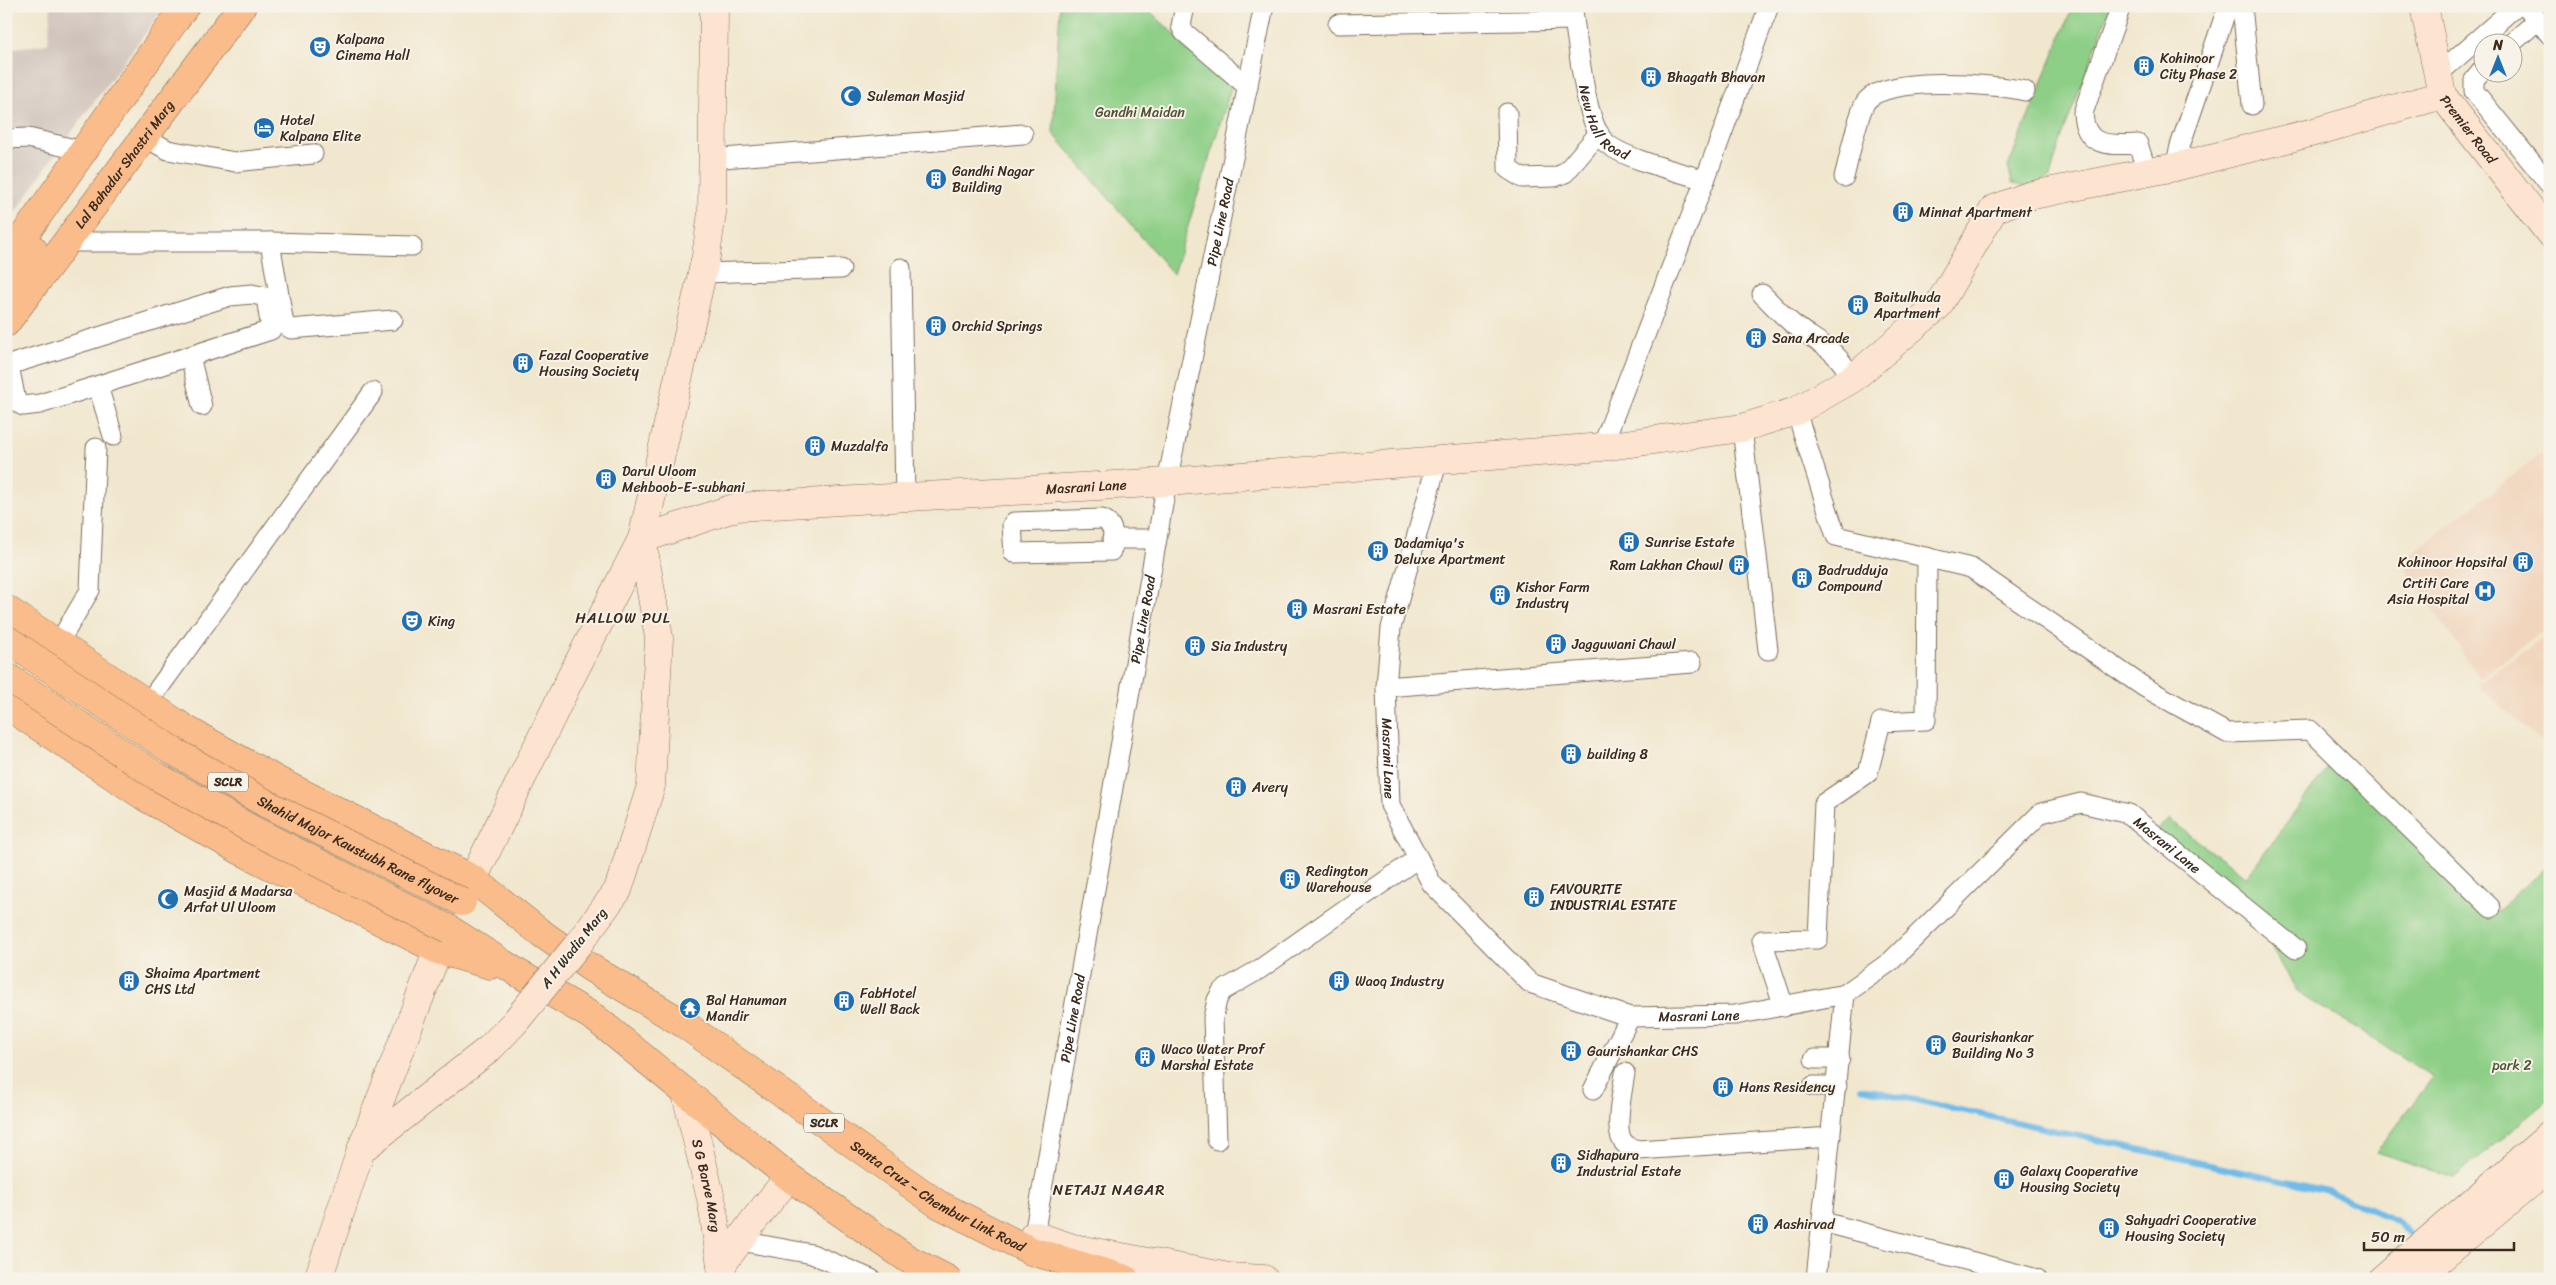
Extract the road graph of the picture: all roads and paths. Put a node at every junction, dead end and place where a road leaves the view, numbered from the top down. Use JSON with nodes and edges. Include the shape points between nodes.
{"nodes":[{"id":1,"x":185,"y":6,"type":"edge"},
{"id":2,"x":242,"y":6,"type":"edge"},
{"id":3,"x":714,"y":6,"type":"edge"},
{"id":4,"x":1185,"y":6,"type":"edge"},
{"id":5,"x":1264,"y":6,"type":"edge"},
{"id":6,"x":1769,"y":6,"type":"edge"},
{"id":7,"x":2120,"y":6,"type":"edge"},
{"id":8,"x":2228,"y":6,"type":"edge"},
{"id":9,"x":2242,"y":6,"type":"edge"},
{"id":10,"x":2424,"y":6,"type":"edge"},
{"id":11,"x":2516,"y":6,"type":"edge"},
{"id":12,"x":1574,"y":13,"type":"edge"},
{"id":13,"x":2532,"y":13,"type":"edge"},
{"id":14,"x":1338,"y":24,"type":"dead end"},
{"id":15,"x":2519,"y":32,"type":"edge"},
{"id":16,"x":2550,"y":35,"type":"edge"},
{"id":17,"x":135,"y":77,"type":"junction"},
{"id":18,"x":2474,"y":80,"type":"edge"},
{"id":19,"x":2440,"y":84,"type":"junction"},
{"id":20,"x":1248,"y":87,"type":"junction"},
{"id":21,"x":2025,"y":92,"type":"dead end"},
{"id":22,"x":2252,"y":105,"type":"dead end"},
{"id":23,"x":1507,"y":113,"type":"dead end"},
{"id":24,"x":1600,"y":133,"type":"junction"},
{"id":25,"x":1023,"y":134,"type":"dead end"},
{"id":26,"x":144,"y":138,"type":"junction"},
{"id":27,"x":6,"y":139,"type":"edge"},
{"id":28,"x":83,"y":151,"type":"junction"},
{"id":29,"x":313,"y":154,"type":"dead end"},
{"id":30,"x":712,"y":159,"type":"junction"},
{"id":31,"x":2175,"y":167,"type":"junction"},
{"id":32,"x":2147,"y":172,"type":"junction"},
{"id":33,"x":1844,"y":177,"type":"dead end"},
{"id":34,"x":1705,"y":180,"type":"junction"},
{"id":35,"x":2550,"y":185,"type":"edge"},
{"id":36,"x":2550,"y":234,"type":"edge"},
{"id":37,"x":65,"y":242,"type":"junction"},
{"id":38,"x":270,"y":242,"type":"junction"},
{"id":39,"x":412,"y":246,"type":"dead end"},
{"id":40,"x":6,"y":261,"type":"edge"},
{"id":41,"x":901,"y":268,"type":"dead end"},
{"id":42,"x":841,"y":269,"type":"dead end"},
{"id":43,"x":702,"y":272,"type":"junction"},
{"id":44,"x":6,"y":286,"type":"edge"},
{"id":45,"x":1762,"y":294,"type":"dead end"},
{"id":46,"x":393,"y":320,"type":"dead end"},
{"id":47,"x":6,"y":323,"type":"edge"},
{"id":48,"x":190,"y":356,"type":"junction"},
{"id":49,"x":7,"y":366,"type":"edge"},
{"id":50,"x":1852,"y":379,"type":"junction"},
{"id":51,"x":98,"y":386,"type":"junction"},
{"id":52,"x":373,"y":392,"type":"dead end"},
{"id":53,"x":202,"y":406,"type":"dead end"},
{"id":54,"x":1796,"y":411,"type":"junction"},
{"id":55,"x":1742,"y":428,"type":"junction"},
{"id":56,"x":113,"y":436,"type":"dead end"},
{"id":57,"x":1602,"y":447,"type":"junction"},
{"id":58,"x":96,"y":448,"type":"dead end"},
{"id":59,"x":1438,"y":459,"type":"junction"},
{"id":60,"x":1166,"y":482,"type":"junction"},
{"id":61,"x":1081,"y":487,"type":"junction"},
{"id":62,"x":905,"y":498,"type":"junction"},
{"id":63,"x":1082,"y":519,"type":"junction"},
{"id":64,"x":642,"y":539,"type":"junction"},
{"id":65,"x":1112,"y":539,"type":"junction"},
{"id":66,"x":1156,"y":539,"type":"junction"},
{"id":67,"x":1927,"y":557,"type":"junction"},
{"id":68,"x":6,"y":610,"type":"edge"},
{"id":69,"x":6,"y":639,"type":"edge"},
{"id":70,"x":65,"y":649,"type":"junction"},
{"id":71,"x":1768,"y":650,"type":"dead end"},
{"id":72,"x":1692,"y":663,"type":"dead end"},
{"id":73,"x":6,"y":676,"type":"edge"},
{"id":74,"x":1386,"y":688,"type":"junction"},
{"id":75,"x":148,"y":703,"type":"junction"},
{"id":76,"x":16,"y":711,"type":"edge"},
{"id":77,"x":1418,"y":858,"type":"junction"},
{"id":78,"x":468,"y":891,"type":"junction"},
{"id":79,"x":2491,"y":908,"type":"dead end"},
{"id":80,"x":541,"y":933,"type":"joint"},
{"id":81,"x":443,"y":939,"type":"junction"},
{"id":82,"x":2296,"y":949,"type":"dead end"},
{"id":83,"x":1845,"y":994,"type":"junction"},
{"id":84,"x":1784,"y":1006,"type":"junction"},
{"id":85,"x":1630,"y":1017,"type":"junction"},
{"id":86,"x":1814,"y":1059,"type":"dead end"},
{"id":87,"x":1840,"y":1060,"type":"junction"},
{"id":88,"x":1813,"y":1086,"type":"dead end"},
{"id":89,"x":1837,"y":1086,"type":"junction"},
{"id":90,"x":686,"y":1094,"type":"junction"},
{"id":91,"x":1810,"y":1126,"type":"dead end"},
{"id":92,"x":1832,"y":1132,"type":"junction"},
{"id":93,"x":2550,"y":1135,"type":"edge"},
{"id":94,"x":1216,"y":1140,"type":"dead end"},
{"id":95,"x":361,"y":1150,"type":"junction"},
{"id":96,"x":2550,"y":1166,"type":"edge"},
{"id":97,"x":789,"y":1177,"type":"junction"},
{"id":98,"x":1823,"y":1222,"type":"junction"},
{"id":99,"x":740,"y":1242,"type":"junction"},
{"id":100,"x":1032,"y":1243,"type":"junction"},
{"id":101,"x":722,"y":1272,"type":"edge"},
{"id":102,"x":2403,"y":1275,"type":"edge"},
{"id":103,"x":318,"y":1279,"type":"edge"},
{"id":104,"x":870,"y":1279,"type":"edge"},
{"id":105,"x":947,"y":1279,"type":"edge"},
{"id":106,"x":1125,"y":1279,"type":"edge"},
{"id":107,"x":1264,"y":1279,"type":"edge"},
{"id":108,"x":1816,"y":1279,"type":"edge"},
{"id":109,"x":2037,"y":1279,"type":"edge"}],
"edges":[{"from":1,"to":17,"type":"main road"},
{"from":2,"to":26,"type":"main road","name":"Lal Bahadur Shastri Marg"},
{"from":3,"to":30,"type":"street"},
{"from":4,"to":20,"type":"street","via":[[1181,26],[1184,32]]},
{"from":5,"to":20,"type":"street","name":"Pipe Line Road"},
{"from":6,"to":34,"type":"street"},
{"from":7,"to":32,"type":"street","via":[[2083,113],[2084,127],[2089,136],[2099,142],[2138,144]]},
{"from":8,"to":31,"type":"street"},
{"from":9,"to":22,"type":"street"},
{"from":10,"to":19,"type":"street","name":"Premier Road"},
{"from":11,"to":19,"type":"street"},
{"from":12,"to":14,"type":"street"},
{"from":12,"to":24,"type":"street","name":"New Hall Road","via":[[1592,121]]},
{"from":13,"to":15,"type":"street"},
{"from":13,"to":16,"type":"street"},
{"from":17,"to":28,"type":"main road"},
{"from":17,"to":44,"type":"main road","via":[[112,138]]},
{"from":18,"to":35,"type":"street","via":[[2474,92]]},
{"from":19,"to":31,"type":"street","via":[[2318,130]]},
{"from":19,"to":36,"type":"street","name":"Premier Road"},
{"from":20,"to":60,"type":"street","name":"Pipe Line Road"},
{"from":21,"to":33,"type":"street","via":[[1971,84],[1908,86],[1875,93],[1865,103]]},
{"from":23,"to":24,"type":"street","via":[[1508,169],[1522,178],[1555,177],[1566,173]]},
{"from":24,"to":34,"type":"street","name":"New Hall Road","via":[[1605,142],[1626,154]]},
{"from":25,"to":30,"type":"street"},
{"from":26,"to":29,"type":"street","via":[[168,150],[235,162]]},
{"from":26,"to":37,"type":"main road","name":"Lal Bahadur Shastri Marg"},
{"from":27,"to":28,"type":"street","via":[[28,138]]},
{"from":28,"to":40,"type":"main road"},
{"from":30,"to":43,"type":"street","via":[[712,213]]},
{"from":31,"to":32,"type":"street"},
{"from":32,"to":50,"type":"street","via":[[2028,196],[1994,209],[1938,306]]},
{"from":34,"to":57,"type":"street"},
{"from":37,"to":38,"type":"street"},
{"from":37,"to":47,"type":"main road","name":"Lal Bahadur Shastri Marg"},
{"from":38,"to":39,"type":"street"},
{"from":38,"to":46,"type":"street","via":[[284,324],[291,329]]},
{"from":41,"to":62,"type":"street"},
{"from":42,"to":43,"type":"street"},
{"from":43,"to":64,"type":"street"},
{"from":45,"to":50,"type":"street","via":[[1794,325],[1840,358]]},
{"from":48,"to":49,"type":"street","via":[[271,330],[266,297],[252,294],[230,296]]},
{"from":48,"to":51,"type":"street"},
{"from":48,"to":53,"type":"street"},
{"from":49,"to":51,"type":"street","via":[[16,401],[23,406]]},
{"from":50,"to":54,"type":"street"},
{"from":51,"to":56,"type":"street"},
{"from":52,"to":75,"type":"street"},
{"from":54,"to":55,"type":"street"},
{"from":54,"to":67,"type":"street","via":[[1836,536]]},
{"from":55,"to":57,"type":"street"},
{"from":55,"to":71,"type":"street"},
{"from":57,"to":59,"type":"street"},
{"from":58,"to":70,"type":"street","via":[[90,590]]},
{"from":59,"to":60,"type":"street","name":"Masrani Lane"},
{"from":59,"to":74,"type":"street","name":"Masrani Lane","via":[[1391,628]]},
{"from":60,"to":61,"type":"street","name":"Masrani Lane"},
{"from":60,"to":66,"type":"street","name":"Pipe Line Road"},
{"from":61,"to":62,"type":"street","name":"Masrani Lane"},
{"from":61,"to":63,"type":"street"},
{"from":62,"to":64,"type":"street","name":"Masrani Lane","via":[[737,507]]},
{"from":63,"to":65,"type":"street","via":[[1107,521],[1111,525]]},
{"from":63,"to":65,"type":"street","via":[[1014,522],[1014,553],[1111,551]]},
{"from":64,"to":78,"type":"street","via":[[569,681]]},
{"from":64,"to":95,"type":"street","name":"A H Wadia Marg","bridge":true,"via":[[659,638],[652,786],[618,890],[515,1022],[489,1048]]},
{"from":65,"to":66,"type":"street"},
{"from":66,"to":100,"type":"street","name":"Pipe Line Road"},
{"from":67,"to":79,"type":"street","via":[[1971,568],[2144,687],[2227,733],[2310,730]]},
{"from":67,"to":84,"type":"street","via":[[1926,720],[1881,722],[1868,773],[1824,803],[1818,939],[1762,940]]},
{"from":68,"to":70,"type":"main road"},
{"from":69,"to":78,"type":"main road","name":"Shahid Major Kaustubh Rane flyover","number":"SCLR","bridge":true,"via":[[173,751],[267,804]]},
{"from":70,"to":75,"type":"main road"},
{"from":70,"to":76,"type":"main road"},
{"from":72,"to":74,"type":"street"},
{"from":73,"to":81,"type":"main road","number":"SCLR","bridge":true,"via":[[158,776]]},
{"from":74,"to":77,"type":"street","name":"Masrani Lane","via":[[1390,805]]},
{"from":75,"to":78,"type":"main road","via":[[187,730]]},
{"from":76,"to":81,"type":"main road","via":[[145,797],[241,851]]},
{"from":77,"to":85,"type":"street","name":"Masrani Lane","via":[[1432,884],[1530,983]]},
{"from":77,"to":94,"type":"street","via":[[1260,970],[1222,991],[1213,1018]]},
{"from":78,"to":80,"type":"main road","name":"Shahid Major Kaustubh Rane flyover","number":"SCLR"},
{"from":80,"to":100,"type":"main road","name":"Santa Cruz – Chembur Link Road","number":"SCLR","via":[[591,968],[684,1024],[938,1204]]},
{"from":81,"to":90,"type":"main road","number":"SCLR","via":[[518,973],[594,1018]]},
{"from":81,"to":95,"type":"street"},
{"from":82,"to":83,"type":"street","name":"Masrani Lane","via":[[2129,814],[2081,803],[2041,813],[1892,960]]},
{"from":83,"to":84,"type":"street","name":"Masrani Lane"},
{"from":83,"to":87,"type":"street"},
{"from":84,"to":85,"type":"street","name":"Masrani Lane","via":[[1735,1015]]},
{"from":85,"to":92,"type":"street","via":[[1597,1083],[1624,1080],[1619,1130],[1628,1146],[1638,1150]]},
{"from":86,"to":87,"type":"street"},
{"from":87,"to":89,"type":"street"},
{"from":88,"to":89,"type":"street"},
{"from":89,"to":92,"type":"street"},
{"from":90,"to":97,"type":"main road","number":"SCLR"},
{"from":90,"to":101,"type":"street","name":"S G Barve Marg","via":[[712,1203]]},
{"from":91,"to":92,"type":"street"},
{"from":92,"to":98,"type":"street"},
{"from":93,"to":102,"type":"street"},
{"from":95,"to":103,"type":"street"},
{"from":96,"to":102,"type":"street"},
{"from":97,"to":99,"type":"street"},
{"from":97,"to":105,"type":"main road","number":"SCLR","via":[[908,1259]]},
{"from":98,"to":108,"type":"street"},
{"from":98,"to":109,"type":"street"},
{"from":99,"to":101,"type":"street"},
{"from":99,"to":104,"type":"street","via":[[812,1254]]},
{"from":100,"to":106,"type":"main road","name":"Santa Cruz – Chembur Link Road","number":"SCLR"},
{"from":100,"to":107,"type":"street"}]}
